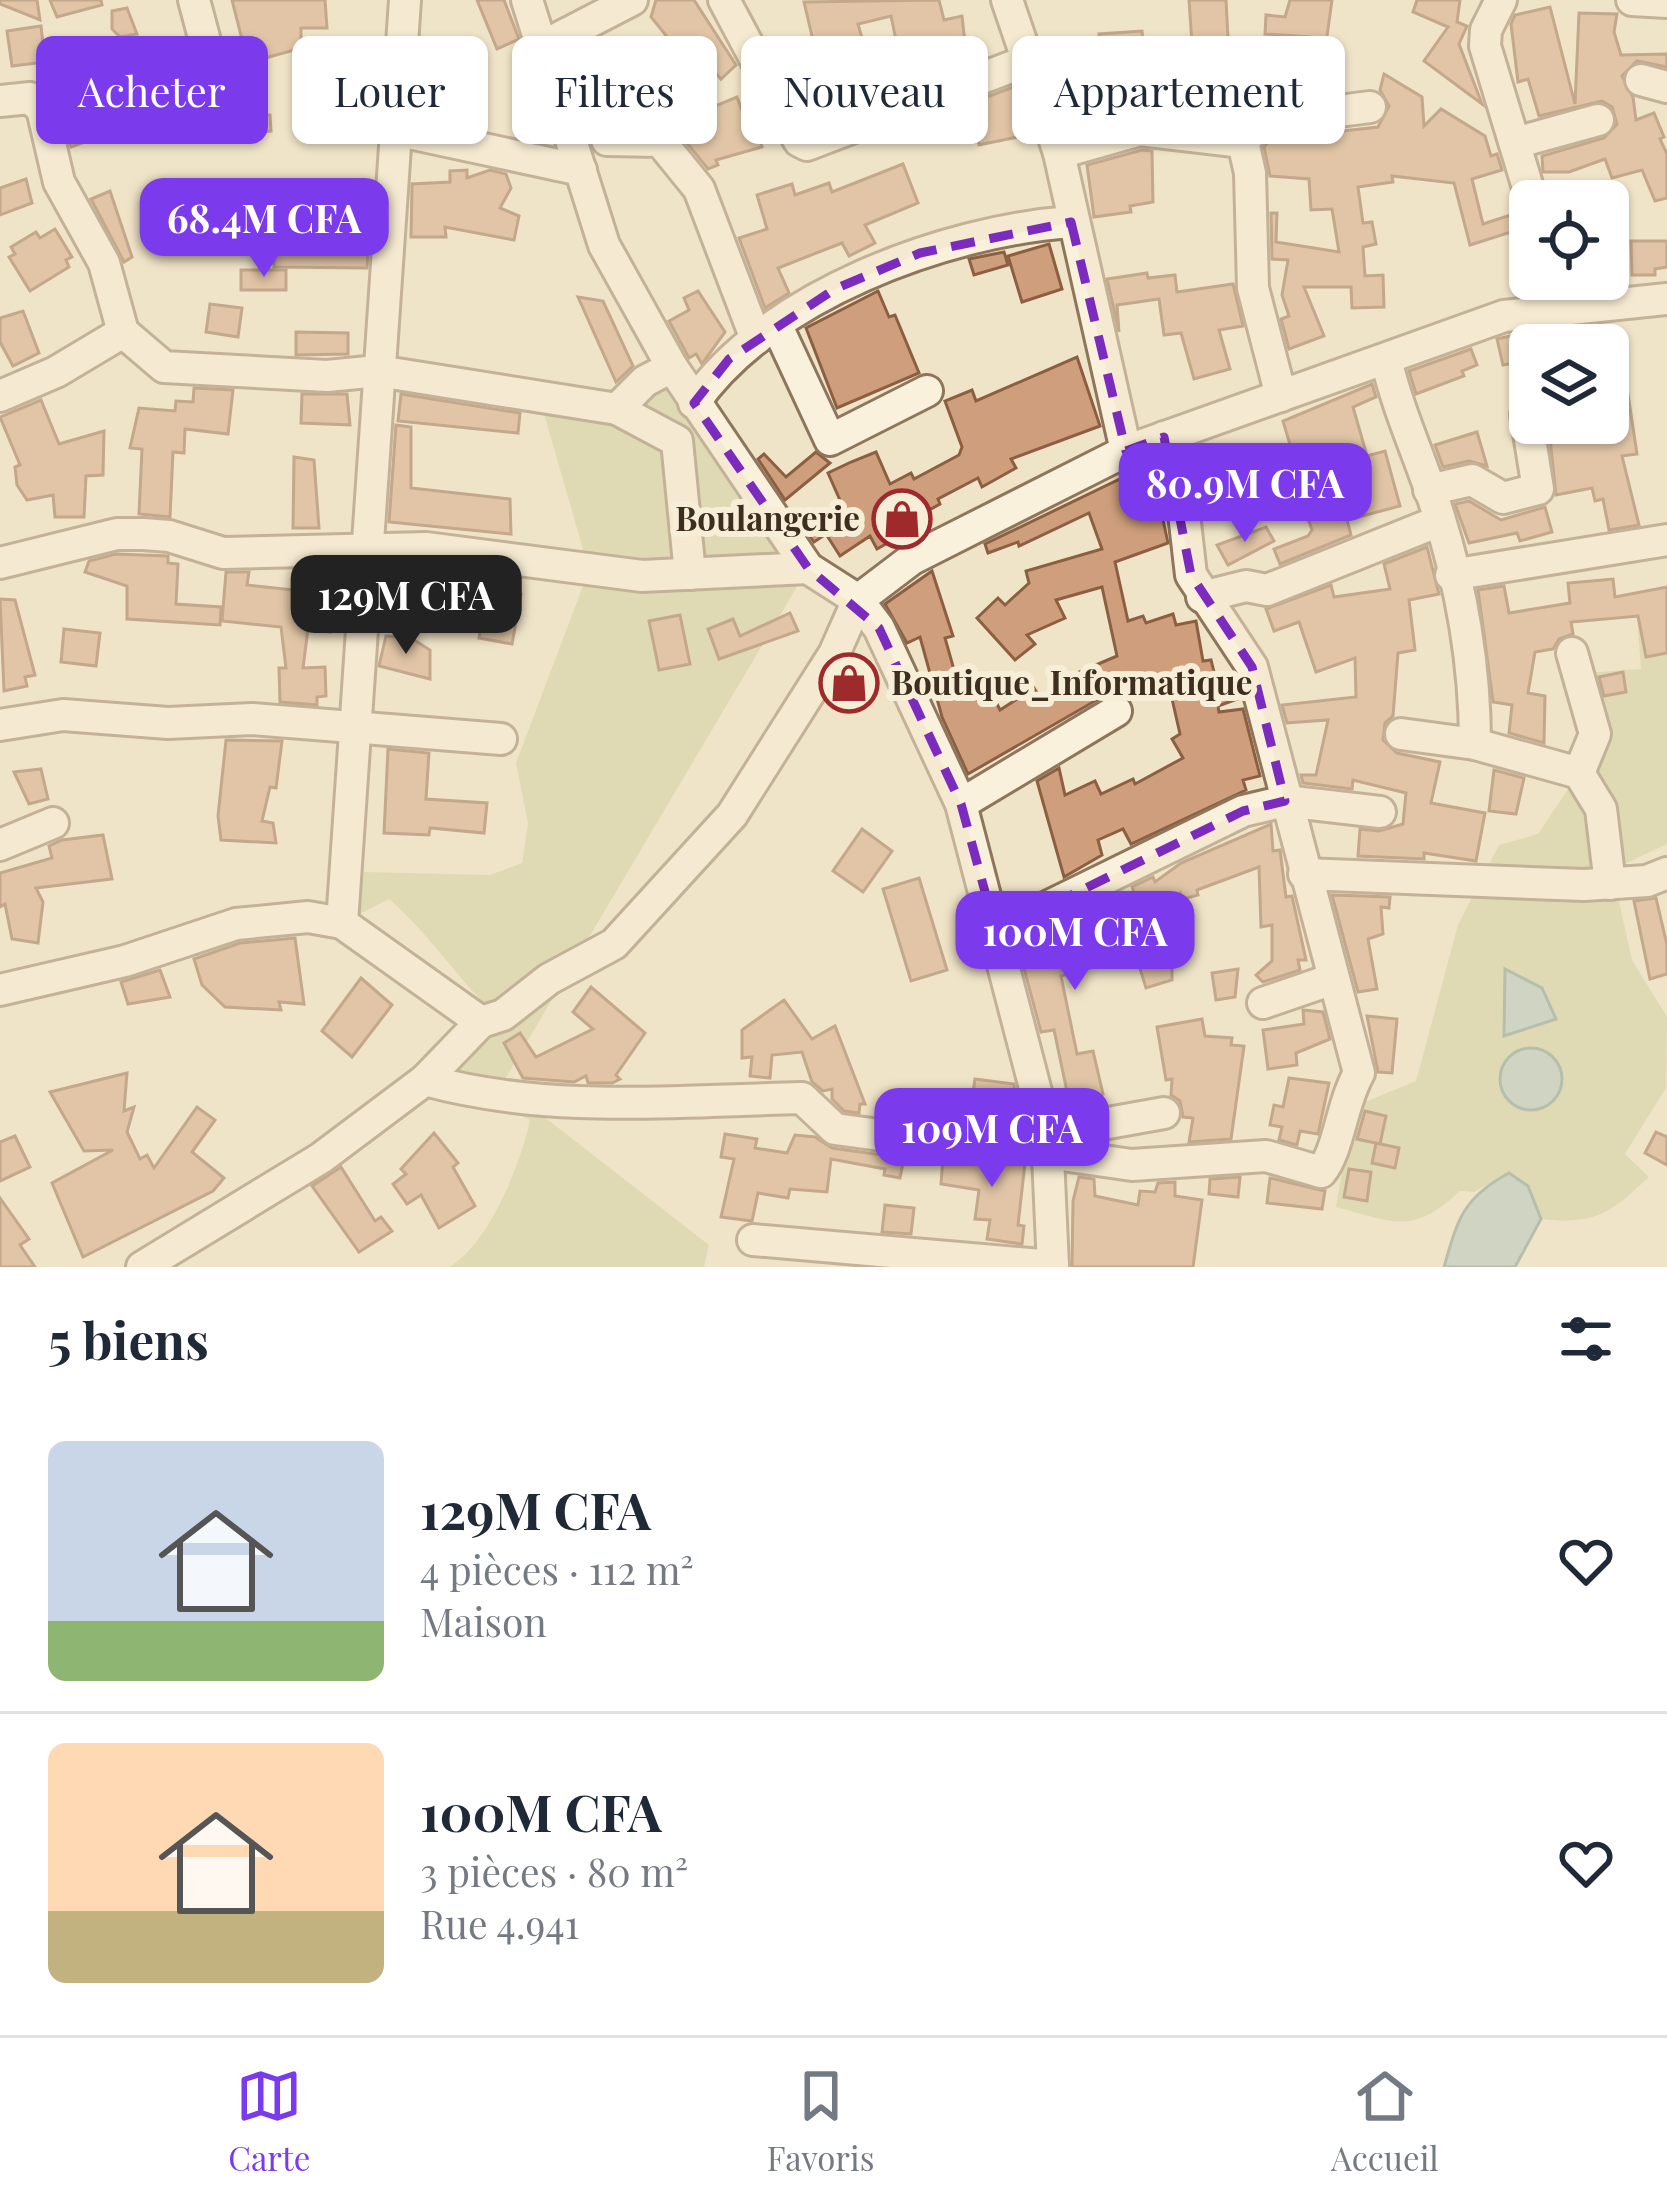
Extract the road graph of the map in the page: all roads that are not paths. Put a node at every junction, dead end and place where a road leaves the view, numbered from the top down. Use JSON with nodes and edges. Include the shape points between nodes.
{"nodes":[{"id":1,"x":194,"y":0,"type":"edge"},
{"id":2,"x":405,"y":0,"type":"edge"},
{"id":3,"x":527,"y":0,"type":"edge"},
{"id":4,"x":632,"y":0,"type":"edge"},
{"id":5,"x":724,"y":0,"type":"edge"},
{"id":6,"x":1007,"y":0,"type":"edge"},
{"id":7,"x":1502,"y":0,"type":"edge"},
{"id":8,"x":1632,"y":0,"type":"edge"},
{"id":9,"x":1667,"y":2,"type":"edge"},
{"id":10,"x":204,"y":36,"type":"edge"},
{"id":11,"x":404,"y":36,"type":"edge"},
{"id":12,"x":540,"y":36,"type":"edge"},
{"id":13,"x":562,"y":36,"type":"edge"},
{"id":14,"x":1020,"y":36,"type":"edge"},
{"id":15,"x":1012,"y":66,"type":"edge"},
{"id":16,"x":0,"y":101,"type":"edge"},
{"id":17,"x":1370,"y":107,"type":"dead end"},
{"id":18,"x":1345,"y":110,"type":"edge"},
{"id":19,"x":1598,"y":121,"type":"dead end"},
{"id":20,"x":1515,"y":143,"type":"junction"},
{"id":21,"x":399,"y":144,"type":"edge"},
{"id":22,"x":460,"y":144,"type":"edge"},
{"id":23,"x":572,"y":144,"type":"edge"},
{"id":24,"x":664,"y":144,"type":"edge"},
{"id":25,"x":1056,"y":144,"type":"edge"},
{"id":26,"x":1091,"y":144,"type":"edge"},
{"id":27,"x":1243,"y":144,"type":"edge"},
{"id":28,"x":1059,"y":153,"type":"junction"},
{"id":29,"x":580,"y":170,"type":"junction"},
{"id":30,"x":1526,"y":180,"type":"edge"},
{"id":31,"x":1071,"y":222,"type":"junction"},
{"id":32,"x":1667,"y":299,"type":"edge"},
{"id":33,"x":1545,"y":300,"type":"edge"},
{"id":34,"x":1546,"y":312,"type":"junction"},
{"id":35,"x":123,"y":332,"type":"junction"},
{"id":36,"x":767,"y":333,"type":"junction"},
{"id":37,"x":1386,"y":358,"type":"junction"},
{"id":38,"x":673,"y":367,"type":"junction"},
{"id":39,"x":378,"y":371,"type":"junction"},
{"id":40,"x":927,"y":391,"type":"dead end"},
{"id":41,"x":0,"y":396,"type":"edge"},
{"id":42,"x":1281,"y":396,"type":"junction"},
{"id":43,"x":694,"y":403,"type":"junction"},
{"id":44,"x":617,"y":409,"type":"junction"},
{"id":45,"x":1164,"y":437,"type":"junction"},
{"id":46,"x":1531,"y":444,"type":"edge"},
{"id":47,"x":1126,"y":451,"type":"junction"},
{"id":48,"x":1429,"y":490,"type":"junction"},
{"id":49,"x":1439,"y":521,"type":"junction"},
{"id":50,"x":1667,"y":540,"type":"edge"},
{"id":51,"x":366,"y":550,"type":"junction"},
{"id":52,"x":0,"y":563,"type":"edge"},
{"id":53,"x":808,"y":568,"type":"junction"},
{"id":54,"x":690,"y":574,"type":"junction"},
{"id":55,"x":1451,"y":574,"type":"junction"},
{"id":56,"x":1202,"y":597,"type":"junction"},
{"id":57,"x":858,"y":600,"type":"junction"},
{"id":58,"x":1572,"y":653,"type":"dead end"},
{"id":59,"x":1117,"y":711,"type":"dead end"},
{"id":60,"x":0,"y":725,"type":"edge"},
{"id":61,"x":356,"y":730,"type":"junction"},
{"id":62,"x":1401,"y":734,"type":"dead end"},
{"id":63,"x":501,"y":739,"type":"dead end"},
{"id":64,"x":1475,"y":744,"type":"junction"},
{"id":65,"x":1579,"y":773,"type":"junction"},
{"id":66,"x":1285,"y":801,"type":"junction"},
{"id":67,"x":961,"y":804,"type":"junction"},
{"id":68,"x":1379,"y":812,"type":"dead end"},
{"id":69,"x":53,"y":823,"type":"dead end"},
{"id":70,"x":0,"y":845,"type":"edge"},
{"id":71,"x":1667,"y":873,"type":"edge"},
{"id":72,"x":1304,"y":874,"type":"junction"},
{"id":73,"x":1610,"y":884,"type":"junction"},
{"id":74,"x":343,"y":923,"type":"junction"},
{"id":75,"x":996,"y":932,"type":"junction"},
{"id":76,"x":1333,"y":979,"type":"junction"},
{"id":77,"x":0,"y":990,"type":"edge"},
{"id":78,"x":1263,"y":1003,"type":"dead end"},
{"id":79,"x":481,"y":1022,"type":"junction"},
{"id":80,"x":425,"y":1079,"type":"junction"},
{"id":81,"x":1165,"y":1113,"type":"dead end"},
{"id":82,"x":1047,"y":1143,"type":"junction"},
{"id":83,"x":753,"y":1240,"type":"dead end"},
{"id":84,"x":157,"y":1263,"type":"edge"},
{"id":85,"x":1053,"y":1267,"type":"edge"}],
"edges":[{"from":1,"to":10,"type":"street"},
{"from":2,"to":11,"type":"street"},
{"from":3,"to":12,"type":"street"},
{"from":4,"to":13,"type":"street"},
{"from":5,"to":15,"type":"street","via":[[807,145]]},
{"from":6,"to":14,"type":"street"},
{"from":7,"to":20,"type":"street","via":[[1485,46]]},
{"from":8,"to":9,"type":"street"},
{"from":16,"to":35,"type":"street","via":[[30,98],[42,109],[59,182],[104,263]]},
{"from":17,"to":18,"type":"street"},
{"from":19,"to":20,"type":"street"},
{"from":20,"to":30,"type":"street"},
{"from":21,"to":39,"type":"street"},
{"from":22,"to":29,"type":"street"},
{"from":23,"to":29,"type":"street"},
{"from":24,"to":36,"type":"street","via":[[699,189]]},
{"from":25,"to":28,"type":"street"},
{"from":26,"to":28,"type":"street"},
{"from":27,"to":42,"type":"street","via":[[1253,288]]},
{"from":28,"to":31,"type":"street"},
{"from":29,"to":38,"type":"street","via":[[604,245]]},
{"from":31,"to":36,"type":"street","via":[[920,254],[835,289]]},
{"from":31,"to":47,"type":"street"},
{"from":32,"to":34,"type":"street"},
{"from":33,"to":34,"type":"street"},
{"from":34,"to":37,"type":"street","via":[[1504,316]]},
{"from":35,"to":39,"type":"street","via":[[164,367]]},
{"from":35,"to":41,"type":"street"},
{"from":36,"to":40,"type":"street","via":[[830,440]]},
{"from":36,"to":43,"type":"street","via":[[715,373]]},
{"from":37,"to":42,"type":"street"},
{"from":37,"to":48,"type":"street"},
{"from":38,"to":43,"type":"street"},
{"from":38,"to":44,"type":"street","via":[[645,380]]},
{"from":39,"to":44,"type":"street"},
{"from":39,"to":51,"type":"street"},
{"from":42,"to":45,"type":"street"},
{"from":43,"to":53,"type":"street"},
{"from":44,"to":54,"type":"street","via":[[677,441]]},
{"from":45,"to":47,"type":"street"},
{"from":45,"to":56,"type":"street"},
{"from":46,"to":48,"type":"street","via":[[1538,490],[1503,498],[1472,480]]},
{"from":47,"to":57,"type":"street","via":[[912,559]]},
{"from":48,"to":49,"type":"street"},
{"from":49,"to":55,"type":"street"},
{"from":49,"to":56,"type":"street","via":[[1268,590],[1246,586]]},
{"from":50,"to":55,"type":"street"},
{"from":51,"to":52,"type":"street","via":[[223,553],[169,536],[117,534]]},
{"from":51,"to":54,"type":"street","via":[[427,548],[642,576]]},
{"from":51,"to":61,"type":"street"},
{"from":53,"to":54,"type":"street"},
{"from":53,"to":57,"type":"street"},
{"from":55,"to":64,"type":"street","via":[[1474,662]]},
{"from":56,"to":66,"type":"street","via":[[1252,667]]},
{"from":57,"to":67,"type":"street","via":[[880,628]]},
{"from":57,"to":79,"type":"street","via":[[834,654],[732,815],[614,944]]},
{"from":58,"to":65,"type":"street","via":[[1595,734]]},
{"from":59,"to":67,"type":"street"},
{"from":60,"to":61,"type":"street","via":[[63,715]]},
{"from":61,"to":63,"type":"street"},
{"from":61,"to":74,"type":"street"},
{"from":62,"to":64,"type":"street"},
{"from":64,"to":65,"type":"street"},
{"from":65,"to":73,"type":"street","via":[[1601,809]]},
{"from":66,"to":68,"type":"street"},
{"from":66,"to":72,"type":"street"},
{"from":66,"to":75,"type":"street","via":[[1243,811]]},
{"from":67,"to":75,"type":"street"},
{"from":69,"to":70,"type":"street"},
{"from":71,"to":73,"type":"street"},
{"from":72,"to":73,"type":"street"},
{"from":72,"to":76,"type":"street"},
{"from":74,"to":77,"type":"street","via":[[308,917],[236,924]]},
{"from":74,"to":79,"type":"street"},
{"from":75,"to":82,"type":"street"},
{"from":76,"to":78,"type":"street"},
{"from":76,"to":82,"type":"street","via":[[1359,1073],[1322,1172],[1266,1156],[1132,1165]]},
{"from":79,"to":80,"type":"street"},
{"from":80,"to":82,"type":"street","via":[[594,1105],[802,1099],[835,1130]]},
{"from":80,"to":84,"type":"street","via":[[321,1158]]},
{"from":81,"to":82,"type":"street"},
{"from":82,"to":85,"type":"street"},
{"from":83,"to":85,"type":"street"}]}
